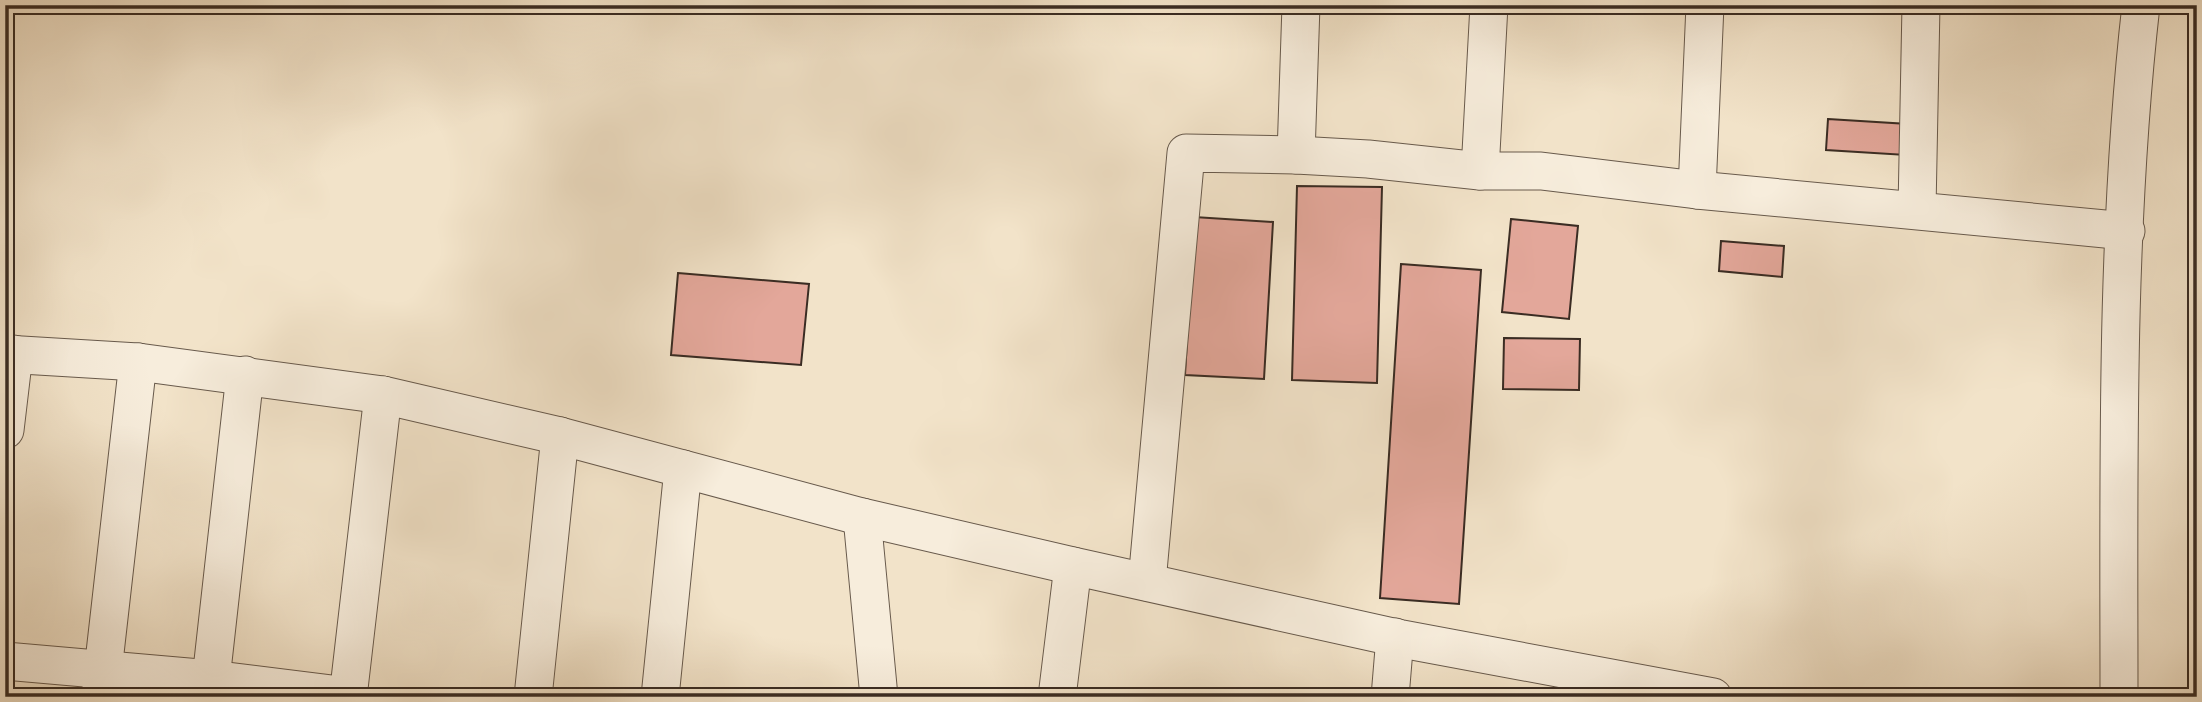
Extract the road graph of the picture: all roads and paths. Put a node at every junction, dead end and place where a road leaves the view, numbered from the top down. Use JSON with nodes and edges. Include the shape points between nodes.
{"nodes":[{"id":1,"x":1301,"y":5,"type":"edge"},
{"id":2,"x":1489,"y":5,"type":"edge"},
{"id":3,"x":1705,"y":5,"type":"edge"},
{"id":4,"x":1921,"y":5,"type":"edge"},
{"id":5,"x":2141,"y":5,"type":"edge"},
{"id":6,"x":1296,"y":155,"type":"junction"},
{"id":7,"x":1480,"y":171,"type":"junction"},
{"id":8,"x":1697,"y":190,"type":"junction"},
{"id":9,"x":1917,"y":209,"type":"junction"},
{"id":10,"x":2126,"y":231,"type":"junction"},
{"id":11,"x":10,"y":354,"type":"edge"},
{"id":12,"x":138,"y":362,"type":"junction"},
{"id":13,"x":245,"y":375,"type":"junction"},
{"id":14,"x":383,"y":395,"type":"junction"},
{"id":15,"x":5,"y":430,"type":"edge"},
{"id":16,"x":560,"y":436,"type":"junction"},
{"id":17,"x":683,"y":469,"type":"junction"},
{"id":18,"x":862,"y":517,"type":"junction"},
{"id":19,"x":1073,"y":566,"type":"junction"},
{"id":20,"x":1147,"y":582,"type":"junction"},
{"id":21,"x":1395,"y":637,"type":"junction"},
{"id":22,"x":5,"y":661,"type":"edge"},
{"id":23,"x":102,"y":683,"type":"edge"},
{"id":24,"x":210,"y":688,"type":"edge"},
{"id":25,"x":348,"y":696,"type":"edge"},
{"id":26,"x":533,"y":697,"type":"edge"},
{"id":27,"x":660,"y":697,"type":"edge"},
{"id":28,"x":879,"y":697,"type":"edge"},
{"id":29,"x":1056,"y":697,"type":"edge"},
{"id":30,"x":1390,"y":697,"type":"edge"},
{"id":31,"x":1713,"y":697,"type":"edge"},
{"id":32,"x":2119,"y":697,"type":"edge"}],
"edges":[{"from":1,"to":6,"type":"street"},
{"from":2,"to":7,"type":"street"},
{"from":3,"to":8,"type":"street"},
{"from":4,"to":9,"type":"street"},
{"from":5,"to":10,"type":"street"},
{"from":6,"to":7,"type":"street"},
{"from":6,"to":20,"type":"street","via":[[1186,153]]},
{"from":7,"to":8,"type":"street","via":[[1541,171]]},
{"from":8,"to":9,"type":"street"},
{"from":9,"to":10,"type":"street"},
{"from":10,"to":32,"type":"street","via":[[2118,350]]},
{"from":11,"to":12,"type":"street"},
{"from":11,"to":15,"type":"street"},
{"from":12,"to":13,"type":"street"},
{"from":12,"to":23,"type":"street"},
{"from":13,"to":14,"type":"street"},
{"from":13,"to":24,"type":"street"},
{"from":14,"to":16,"type":"street"},
{"from":14,"to":25,"type":"street"},
{"from":16,"to":17,"type":"street"},
{"from":16,"to":26,"type":"street"},
{"from":17,"to":18,"type":"street"},
{"from":17,"to":27,"type":"street"},
{"from":18,"to":19,"type":"street"},
{"from":18,"to":28,"type":"street"},
{"from":19,"to":20,"type":"street"},
{"from":19,"to":29,"type":"street"},
{"from":20,"to":21,"type":"street"},
{"from":21,"to":30,"type":"street"},
{"from":21,"to":31,"type":"street"},
{"from":22,"to":23,"type":"street"},
{"from":23,"to":24,"type":"street"},
{"from":24,"to":25,"type":"street"}]}
